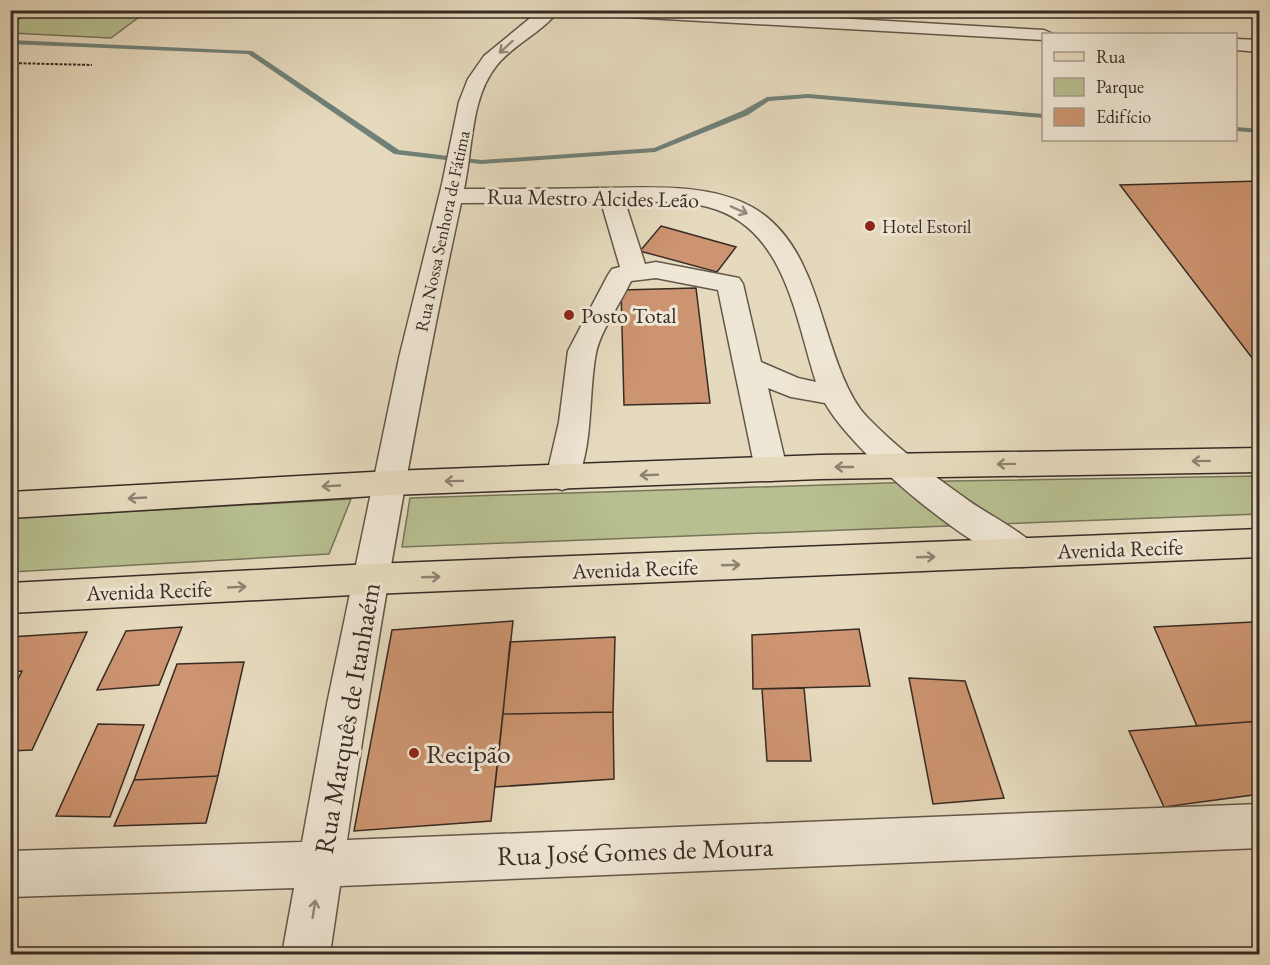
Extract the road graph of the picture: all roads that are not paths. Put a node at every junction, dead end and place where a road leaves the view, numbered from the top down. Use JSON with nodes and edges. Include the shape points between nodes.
{"nodes":[{"id":1,"x":551,"y":10,"type":"edge"},
{"id":2,"x":593,"y":10,"type":"edge"},
{"id":3,"x":1042,"y":35,"type":"edge"},
{"id":4,"x":1237,"y":45,"type":"edge"},
{"id":5,"x":1260,"y":46,"type":"edge"},
{"id":6,"x":453,"y":190,"type":"junction"},
{"id":7,"x":611,"y":195,"type":"junction"},
{"id":8,"x":635,"y":273,"type":"junction"},
{"id":9,"x":748,"y":368,"type":"junction"},
{"id":10,"x":836,"y":395,"type":"junction"},
{"id":11,"x":1260,"y":460,"type":"edge"},
{"id":12,"x":903,"y":466,"type":"junction"},
{"id":13,"x":771,"y":469,"type":"junction"},
{"id":14,"x":562,"y":478,"type":"junction"},
{"id":15,"x":390,"y":483,"type":"junction"},
{"id":16,"x":10,"y":505,"type":"edge"},
{"id":17,"x":1260,"y":543,"type":"edge"},
{"id":18,"x":1023,"y":553,"type":"junction"},
{"id":19,"x":371,"y":579,"type":"junction"},
{"id":20,"x":10,"y":598,"type":"edge"},
{"id":21,"x":1260,"y":826,"type":"edge"},
{"id":22,"x":321,"y":864,"type":"junction"},
{"id":23,"x":10,"y":874,"type":"edge"},
{"id":24,"x":306,"y":954,"type":"edge"}],
"edges":[{"from":1,"to":6,"type":"street","name":"Rua Nossa Senhora de Fátima","one_way":true,"via":[[491,60],[478,79]]},
{"from":2,"to":3,"type":"street"},
{"from":4,"to":5,"type":"street"},
{"from":6,"to":7,"type":"street","name":"Rua Mestro Alcides Leão"},
{"from":6,"to":15,"type":"street","name":"Rua Nossa Senhora de Fátima","via":[[413,358]]},
{"from":7,"to":8,"type":"street"},
{"from":7,"to":10,"type":"street","name":"Rua Mestro Alcides Leão","one_way":true,"via":[[701,197],[754,217],[774,235],[789,261]]},
{"from":8,"to":9,"type":"street","via":[[656,270],[730,284]]},
{"from":8,"to":14,"type":"street","via":[[621,275],[582,351],[574,422]]},
{"from":9,"to":10,"type":"street","via":[[790,387]]},
{"from":9,"to":13,"type":"street"},
{"from":10,"to":12,"type":"street","name":"Rua Mestro Alcides Leão","via":[[849,416]]},
{"from":11,"to":12,"type":"main road","one_way":true},
{"from":12,"to":13,"type":"main road","one_way":true},
{"from":12,"to":18,"type":"street","name":"Rua Mestro Alcides Leão","via":[[996,539]]},
{"from":13,"to":14,"type":"main road","one_way":true},
{"from":14,"to":15,"type":"main road","one_way":true},
{"from":15,"to":16,"type":"main road","one_way":true},
{"from":15,"to":19,"type":"street","name":"Rua Marquês de Itanhaém"},
{"from":17,"to":18,"type":"main road","name":"Avenida Recife"},
{"from":19,"to":18,"type":"main road","name":"Avenida Recife","one_way":true},
{"from":20,"to":19,"type":"main road","name":"Avenida Recife","one_way":true},
{"from":19,"to":22,"type":"street","name":"Rua Marquês de Itanhaém"},
{"from":21,"to":22,"type":"street","name":"Rua José Gomes de Moura"},
{"from":22,"to":23,"type":"street","name":"Rua José Gomes de Moura"},
{"from":24,"to":22,"type":"street","name":"Rua Marquês de Itanhaém","one_way":true}]}
